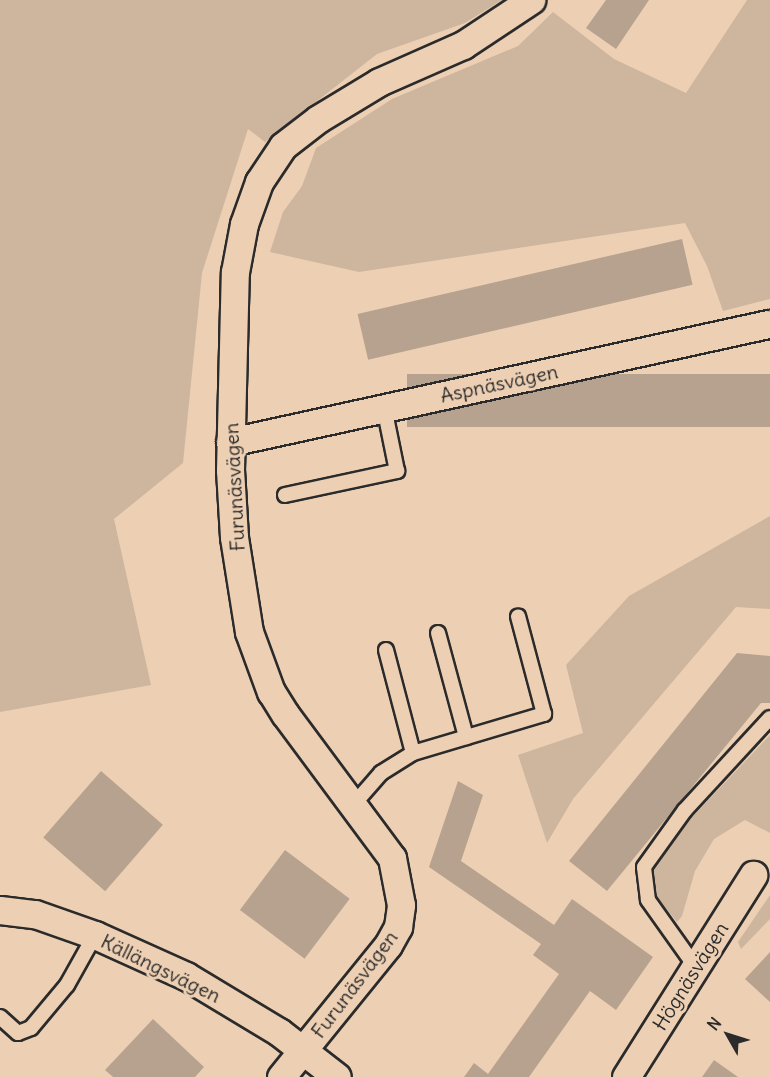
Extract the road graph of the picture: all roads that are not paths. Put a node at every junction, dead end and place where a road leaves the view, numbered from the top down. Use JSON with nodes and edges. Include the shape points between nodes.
{"nodes":[{"id":1,"x":531,"y":0,"type":"edge"},
{"id":2,"x":768,"y":324,"type":"dead end"},
{"id":3,"x":384,"y":407,"type":"junction"},
{"id":4,"x":230,"y":442,"type":"junction"},
{"id":5,"x":285,"y":495,"type":"dead end"},
{"id":6,"x":518,"y":616,"type":"dead end"},
{"id":7,"x":438,"y":633,"type":"dead end"},
{"id":8,"x":386,"y":650,"type":"dead end"},
{"id":9,"x":770,"y":718,"type":"edge"},
{"id":10,"x":466,"y":737,"type":"junction"},
{"id":11,"x":413,"y":753,"type":"junction"},
{"id":12,"x":354,"y":804,"type":"junction"},
{"id":13,"x":753,"y":875,"type":"dead end"},
{"id":14,"x":0,"y":910,"type":"edge"},
{"id":15,"x":95,"y":935,"type":"junction"},
{"id":16,"x":697,"y":969,"type":"junction"},
{"id":17,"x":0,"y":1017,"type":"edge"},
{"id":18,"x":303,"y":1050,"type":"junction"},
{"id":19,"x":281,"y":1077,"type":"edge"},
{"id":20,"x":337,"y":1077,"type":"edge"},
{"id":21,"x":626,"y":1077,"type":"edge"}],
"edges":[{"from":1,"to":4,"type":"street","name":"Furunäsvägen","via":[[463,45],[379,82],[283,146],[259,182],[244,224],[235,272]]},
{"from":2,"to":3,"type":"street","name":"Aspnäsvägen"},
{"from":3,"to":4,"type":"street","name":"Aspnäsvägen"},
{"from":3,"to":5,"type":"lane","via":[[397,471]]},
{"from":4,"to":12,"type":"street","name":"Furunäsvägen","via":[[234,537],[249,632],[271,692]]},
{"from":6,"to":10,"type":"lane","via":[[544,714]]},
{"from":7,"to":10,"type":"lane"},
{"from":8,"to":11,"type":"lane"},
{"from":9,"to":16,"type":"lane","via":[[685,810],[644,867],[648,900]]},
{"from":10,"to":11,"type":"lane"},
{"from":11,"to":12,"type":"lane","via":[[381,773]]},
{"from":12,"to":18,"type":"street","name":"Furunäsvägen","via":[[392,858],[401,905],[398,927]]},
{"from":13,"to":16,"type":"street","name":"Högnäsvägen"},
{"from":14,"to":15,"type":"street","name":"Källängsvägen","via":[[35,914]]},
{"from":15,"to":17,"type":"lane","via":[[67,985],[31,1028],[18,1033]]},
{"from":15,"to":18,"type":"street","name":"Källängsvägen","via":[[186,976]]},
{"from":16,"to":21,"type":"street","name":"Högnäsvägen"},
{"from":18,"to":19,"type":"street","name":"Furunäsvägen"},
{"from":18,"to":20,"type":"street","name":"Källängsvägen"}]}
